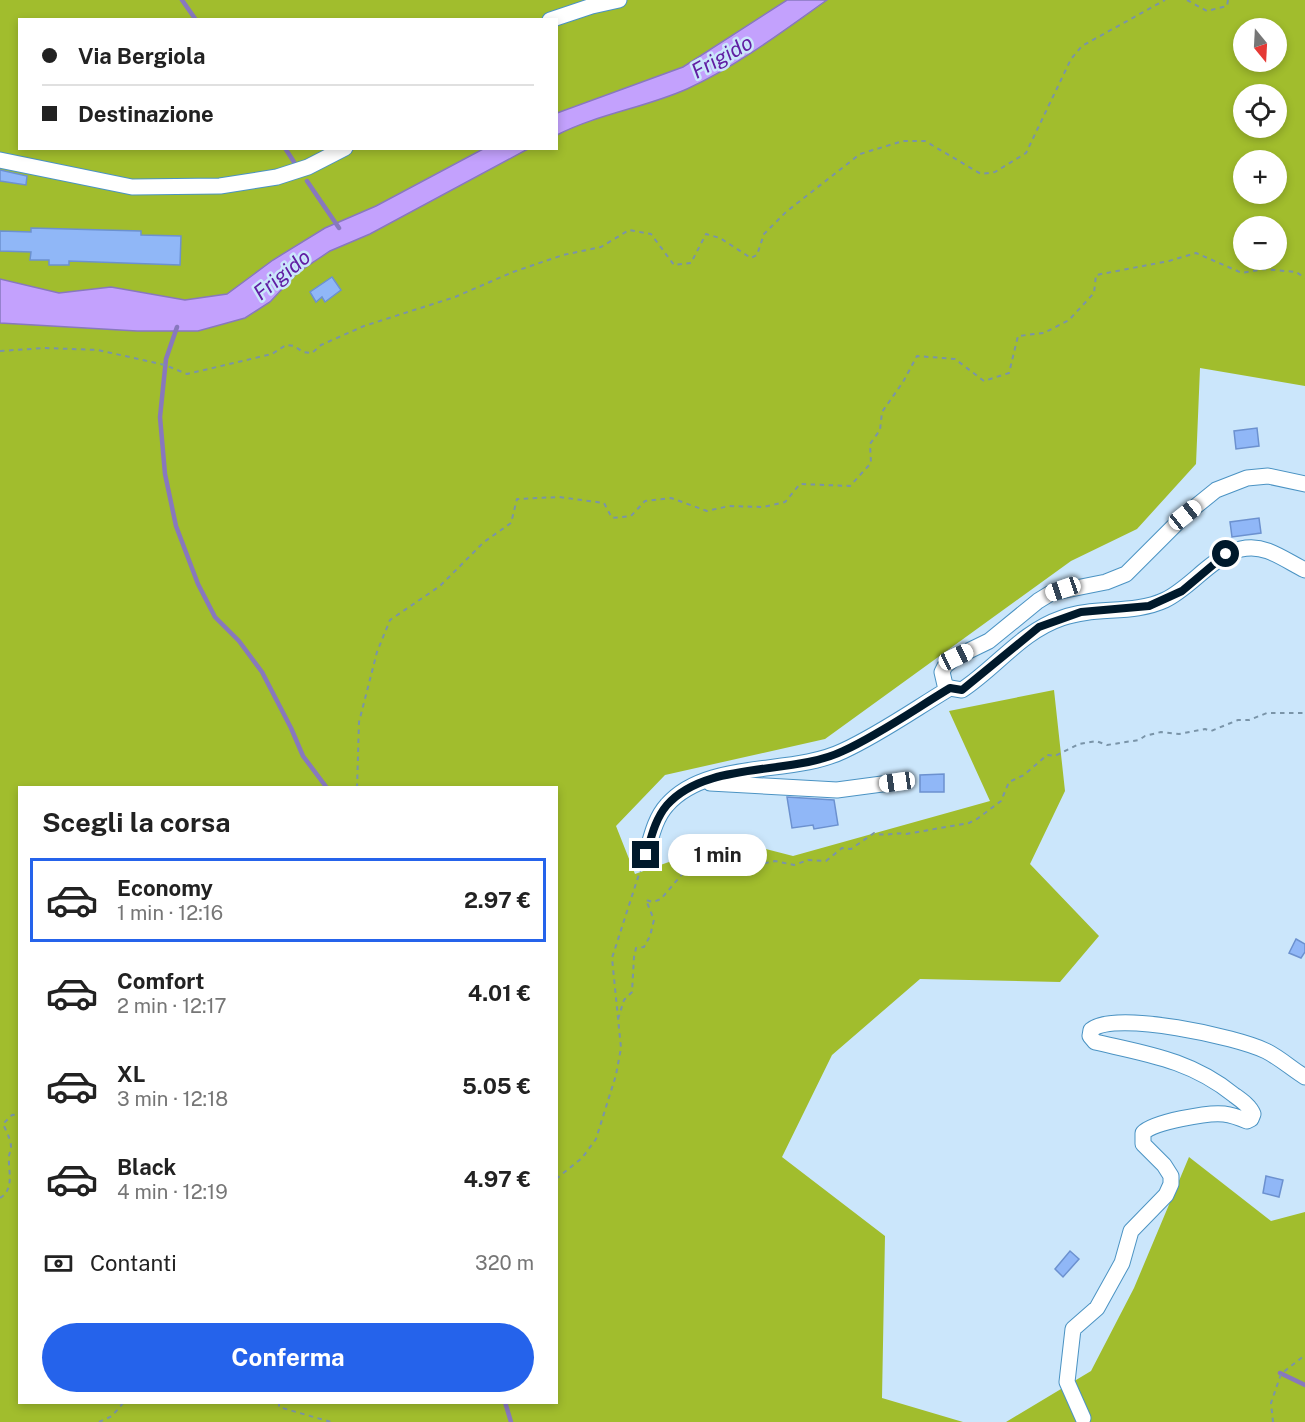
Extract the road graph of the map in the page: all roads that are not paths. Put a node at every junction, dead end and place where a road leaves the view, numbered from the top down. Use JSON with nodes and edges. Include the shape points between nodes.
{"nodes":[{"id":1,"x":619,"y":0,"type":"edge"},
{"id":2,"x":556,"y":18,"type":"edge"},
{"id":3,"x":341,"y":150,"type":"edge"},
{"id":4,"x":0,"y":160,"type":"edge"},
{"id":5,"x":1305,"y":484,"type":"edge"},
{"id":6,"x":1305,"y":570,"type":"edge"},
{"id":7,"x":950,"y":688,"type":"junction"},
{"id":8,"x":698,"y":782,"type":"junction"},
{"id":9,"x":897,"y":782,"type":"dead end"},
{"id":10,"x":646,"y":855,"type":"road end"},
{"id":11,"x":1305,"y":1077,"type":"edge"},
{"id":12,"x":1083,"y":1418,"type":"dead end"}],
"edges":[{"from":1,"to":2,"type":"street"},
{"from":3,"to":4,"type":"street","via":[[308,167],[276,177],[220,186],[132,187]]},
{"from":5,"to":7,"type":"street","via":[[1268,476],[1247,478],[1215,490],[1126,574],[1052,593],[989,641],[956,657],[942,672],[945,685]]},
{"from":6,"to":7,"type":"street","via":[[1268,551],[1234,551],[1165,600],[1149,606],[1081,612],[1039,627],[974,682],[962,690]]},
{"from":7,"to":8,"type":"street","via":[[843,751],[809,763]]},
{"from":8,"to":9,"type":"street","via":[[837,790]]},
{"from":8,"to":10,"type":"street","via":[[668,804],[656,822]]},
{"from":11,"to":12,"type":"street","via":[[1266,1051],[1236,1040],[1152,1023],[1107,1023],[1091,1030],[1095,1042],[1158,1055],[1201,1071],[1253,1114],[1247,1121],[1223,1113],[1178,1120],[1143,1133],[1143,1144],[1164,1165],[1171,1184],[1166,1195],[1131,1231],[1122,1263],[1097,1308],[1073,1329],[1067,1382]]}]}
